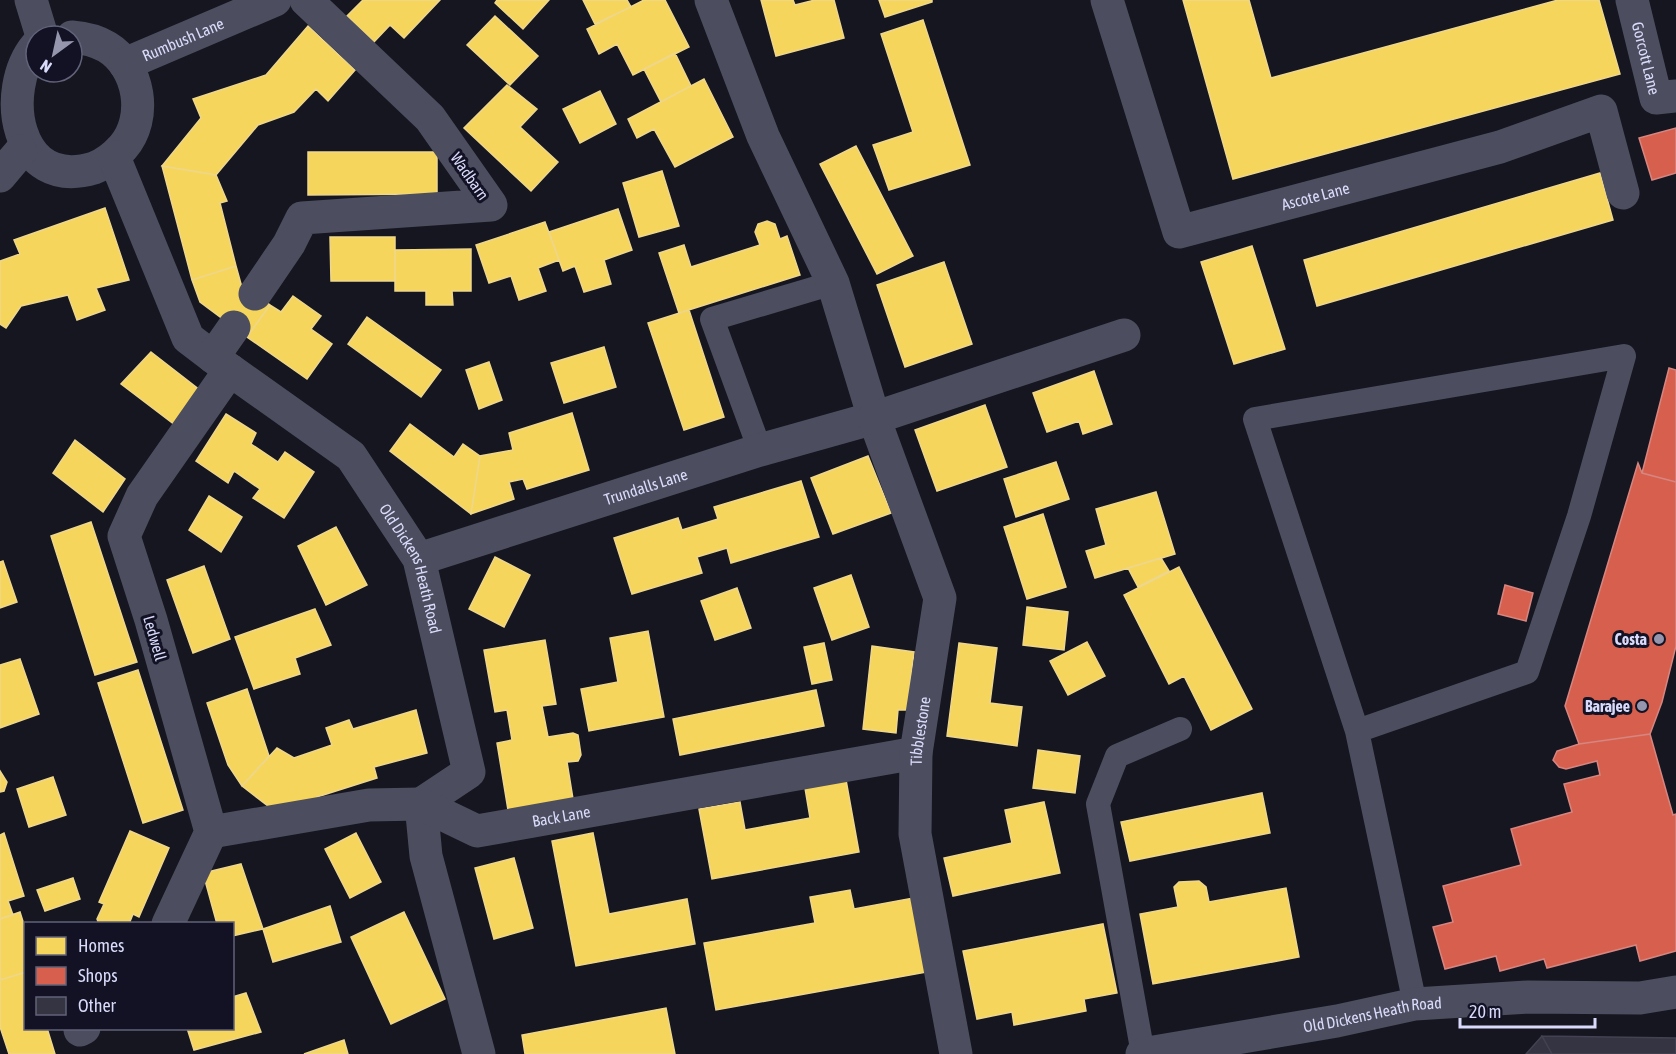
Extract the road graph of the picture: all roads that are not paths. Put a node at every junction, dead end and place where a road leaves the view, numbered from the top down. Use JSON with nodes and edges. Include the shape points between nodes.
{"nodes":[{"id":1,"x":31,"y":0,"type":"edge"},
{"id":2,"x":275,"y":0,"type":"edge"},
{"id":3,"x":306,"y":0,"type":"edge"},
{"id":4,"x":711,"y":0,"type":"edge"},
{"id":5,"x":1107,"y":0,"type":"edge"},
{"id":6,"x":1632,"y":0,"type":"edge"},
{"id":7,"x":38,"y":24,"type":"edge"},
{"id":8,"x":84,"y":38,"type":"edge"},
{"id":9,"x":24,"y":54,"type":"edge"},
{"id":10,"x":125,"y":64,"type":"junction"},
{"id":11,"x":1676,"y":96,"type":"edge"},
{"id":12,"x":21,"y":151,"type":"junction"},
{"id":13,"x":114,"y":157,"type":"junction"},
{"id":14,"x":0,"y":176,"type":"edge"},
{"id":15,"x":1623,"y":193,"type":"dead end"},
{"id":16,"x":832,"y":283,"type":"junction"},
{"id":17,"x":255,"y":294,"type":"dead end"},
{"id":18,"x":234,"y":327,"type":"dead end"},
{"id":19,"x":1124,"y":335,"type":"dead end"},
{"id":20,"x":222,"y":363,"type":"junction"},
{"id":21,"x":874,"y":418,"type":"junction"},
{"id":22,"x":760,"y":450,"type":"junction"},
{"id":23,"x":419,"y":559,"type":"junction"},
{"id":24,"x":1180,"y":729,"type":"dead end"},
{"id":25,"x":1356,"y":731,"type":"junction"},
{"id":26,"x":916,"y":753,"type":"junction"},
{"id":27,"x":422,"y":804,"type":"junction"},
{"id":28,"x":211,"y":832,"type":"junction"},
{"id":29,"x":169,"y":922,"type":"edge"},
{"id":30,"x":1676,"y":992,"type":"edge"},
{"id":31,"x":1415,"y":1004,"type":"junction"},
{"id":32,"x":478,"y":1054,"type":"edge"},
{"id":33,"x":956,"y":1054,"type":"edge"},
{"id":34,"x":1142,"y":1054,"type":"edge"}],
"edges":[{"from":1,"to":7,"type":"street"},
{"from":2,"to":10,"type":"street","name":"Rumbush Lane"},
{"from":3,"to":17,"type":"street","name":"Wadbarn","via":[[430,118],[491,205],[302,218]]},
{"from":4,"to":16,"type":"street","via":[[763,136]]},
{"from":5,"to":15,"type":"street","name":"Ascote Lane","via":[[1179,232],[1500,147],[1601,111]]},
{"from":6,"to":11,"type":"street","name":"Gorcott Lane","via":[[1656,98]]},
{"from":8,"to":10,"type":"street","via":[[108,48]]},
{"from":9,"to":12,"type":"street","via":[[11,70],[3,90],[2,112]]},
{"from":10,"to":13,"type":"street","via":[[135,82],[136,122],[128,141]]},
{"from":12,"to":13,"type":"street","via":[[37,164],[56,171],[77,172]]},
{"from":12,"to":14,"type":"street"},
{"from":13,"to":20,"type":"street","name":"Old Dickens Heath Road","via":[[188,338]]},
{"from":16,"to":21,"type":"street"},
{"from":16,"to":22,"type":"lane","via":[[712,320]]},
{"from":18,"to":20,"type":"street"},
{"from":19,"to":21,"type":"street","name":"Trundalls Lane"},
{"from":20,"to":23,"type":"street","name":"Old Dickens Heath Road","via":[[351,456]]},
{"from":20,"to":28,"type":"street","name":"Ledwell","via":[[142,496],[124,536]]},
{"from":21,"to":22,"type":"street","name":"Trundalls Lane"},
{"from":21,"to":26,"type":"street","name":"Tibblestone","via":[[940,598]]},
{"from":22,"to":23,"type":"street","name":"Trundalls Lane"},
{"from":23,"to":27,"type":"street","name":"Old Dickens Heath Road","via":[[469,772]]},
{"from":24,"to":34,"type":"lane","via":[[1117,756],[1098,804]]},
{"from":25,"to":25,"type":"lane","via":[[1255,419],[1624,356],[1579,516],[1527,672]]},
{"from":25,"to":31,"type":"lane"},
{"from":26,"to":27,"type":"street","name":"Back Lane","via":[[477,831]]},
{"from":26,"to":33,"type":"street","name":"Tibblestone","via":[[915,834]]},
{"from":27,"to":28,"type":"street","name":"Back Lane","via":[[369,805]]},
{"from":27,"to":32,"type":"street","via":[[426,856]]},
{"from":28,"to":29,"type":"street"},
{"from":30,"to":31,"type":"street","name":"Old Dickens Heath Road","via":[[1640,998],[1528,997]]},
{"from":31,"to":34,"type":"street","name":"Old Dickens Heath Road"}]}
